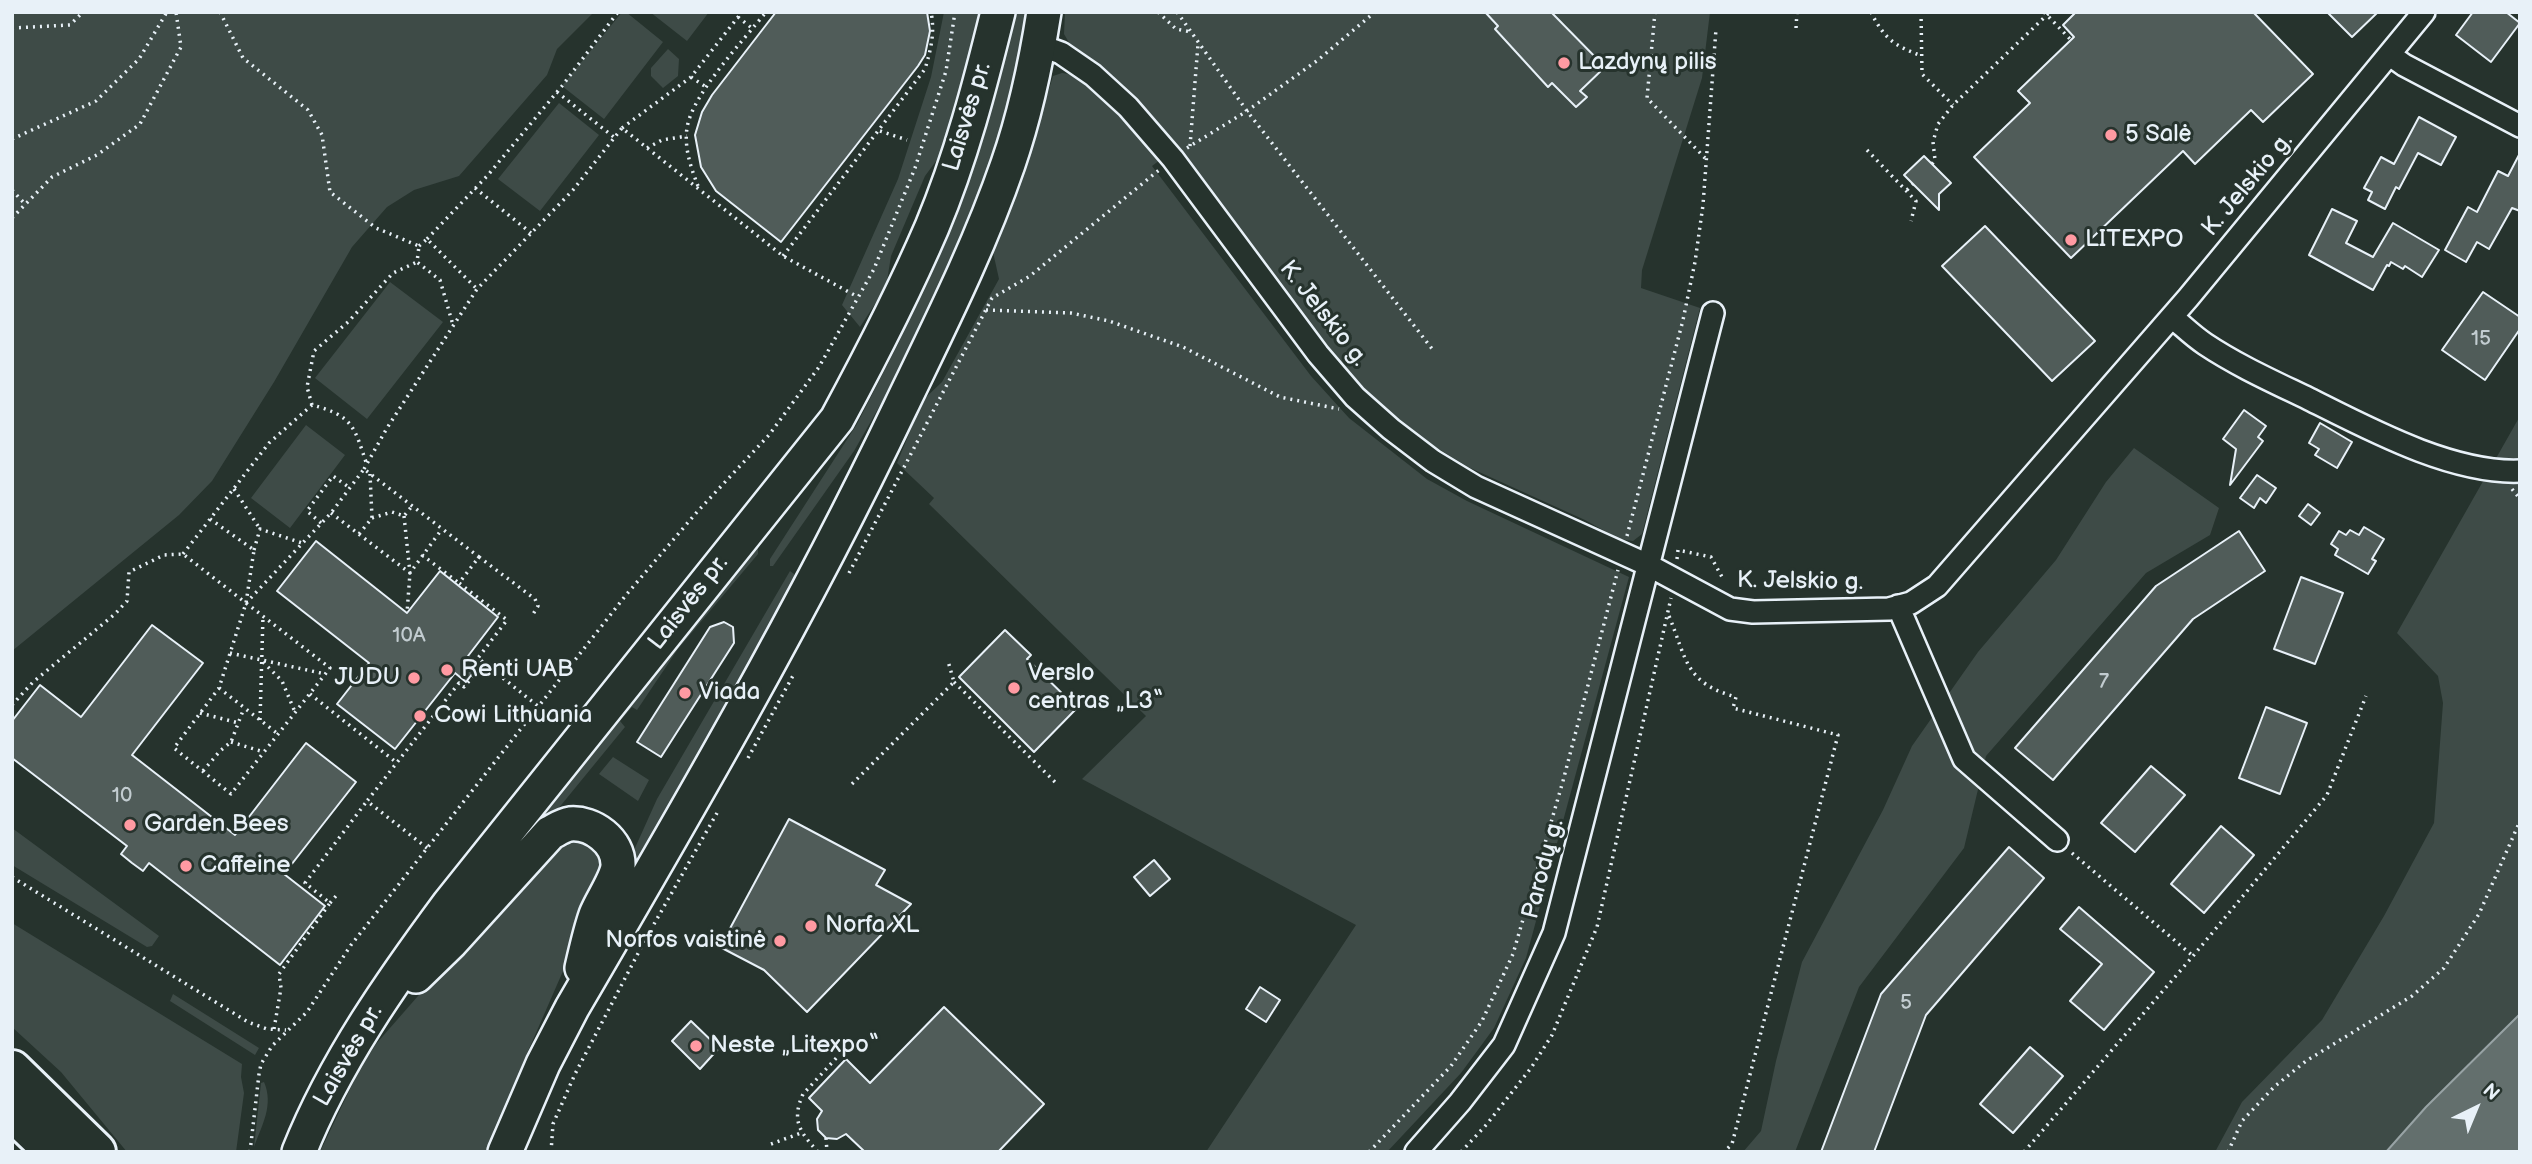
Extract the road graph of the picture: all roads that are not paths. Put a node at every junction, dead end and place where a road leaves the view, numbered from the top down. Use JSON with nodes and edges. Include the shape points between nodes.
{"nodes":[{"id":1,"x":998,"y":12,"type":"edge"},
{"id":2,"x":1044,"y":12,"type":"edge"},
{"id":3,"x":2424,"y":12,"type":"edge"},
{"id":4,"x":1039,"y":45,"type":"junction"},
{"id":5,"x":2390,"y":55,"type":"junction"},
{"id":6,"x":2520,"y":126,"type":"edge"},
{"id":7,"x":1713,"y":313,"type":"dead end"},
{"id":8,"x":2172,"y":317,"type":"junction"},
{"id":9,"x":2520,"y":471,"type":"edge"},
{"id":10,"x":1648,"y":565,"type":"junction"},
{"id":11,"x":1898,"y":606,"type":"junction"},
{"id":12,"x":2057,"y":840,"type":"road end"},
{"id":13,"x":377,"y":1007,"type":"junction"},
{"id":14,"x":572,"y":1008,"type":"junction"},
{"id":15,"x":12,"y":1070,"type":"edge"},
{"id":16,"x":12,"y":1111,"type":"edge"},
{"id":17,"x":55,"y":1152,"type":"edge"},
{"id":18,"x":96,"y":1152,"type":"edge"},
{"id":19,"x":299,"y":1152,"type":"edge"},
{"id":20,"x":505,"y":1152,"type":"edge"},
{"id":21,"x":1416,"y":1152,"type":"edge"}],
"edges":[{"from":1,"to":13,"type":"main road","name":"Laisvės pr.","via":[[978,94],[932,227],[837,419],[450,904]]},
{"from":2,"to":4,"type":"main road","name":"Laisvės pr."},
{"from":3,"to":5,"type":"street","name":"K. Jelskio g."},
{"from":4,"to":10,"type":"street","name":"K. Jelskio g.","via":[[1061,53],[1093,75],[1128,107],[1173,159],[1318,354],[1377,416],[1433,461],[1476,486]]},
{"from":4,"to":14,"type":"main road","name":"Laisvės pr.","via":[[1009,162],[979,241],[873,464],[780,643]]},
{"from":5,"to":6,"type":"street"},
{"from":5,"to":8,"type":"street","name":"K. Jelskio g."},
{"from":7,"to":10,"type":"street","name":"Parodų g."},
{"from":8,"to":9,"type":"street","via":[[2204,344],[2368,428],[2447,459],[2497,471]]},
{"from":8,"to":11,"type":"street","name":"K. Jelskio g.","via":[[1937,586]]},
{"from":10,"to":11,"type":"street","name":"K. Jelskio g.","via":[[1742,611]]},
{"from":10,"to":21,"type":"street","name":"Parodų g.","via":[[1554,933],[1504,1045]]},
{"from":11,"to":12,"type":"street","via":[[1964,759]]},
{"from":13,"to":14,"type":"main road","via":[[450,942],[550,832],[568,824],[598,830],[615,853],[618,867],[596,915]]},
{"from":13,"to":19,"type":"main road","name":"Laisvės pr.","via":[[312,1119]]},
{"from":14,"to":20,"type":"main road","name":"Laisvės pr.","via":[[542,1063]]},
{"from":15,"to":18,"type":"highway"},
{"from":16,"to":17,"type":"highway"}]}
